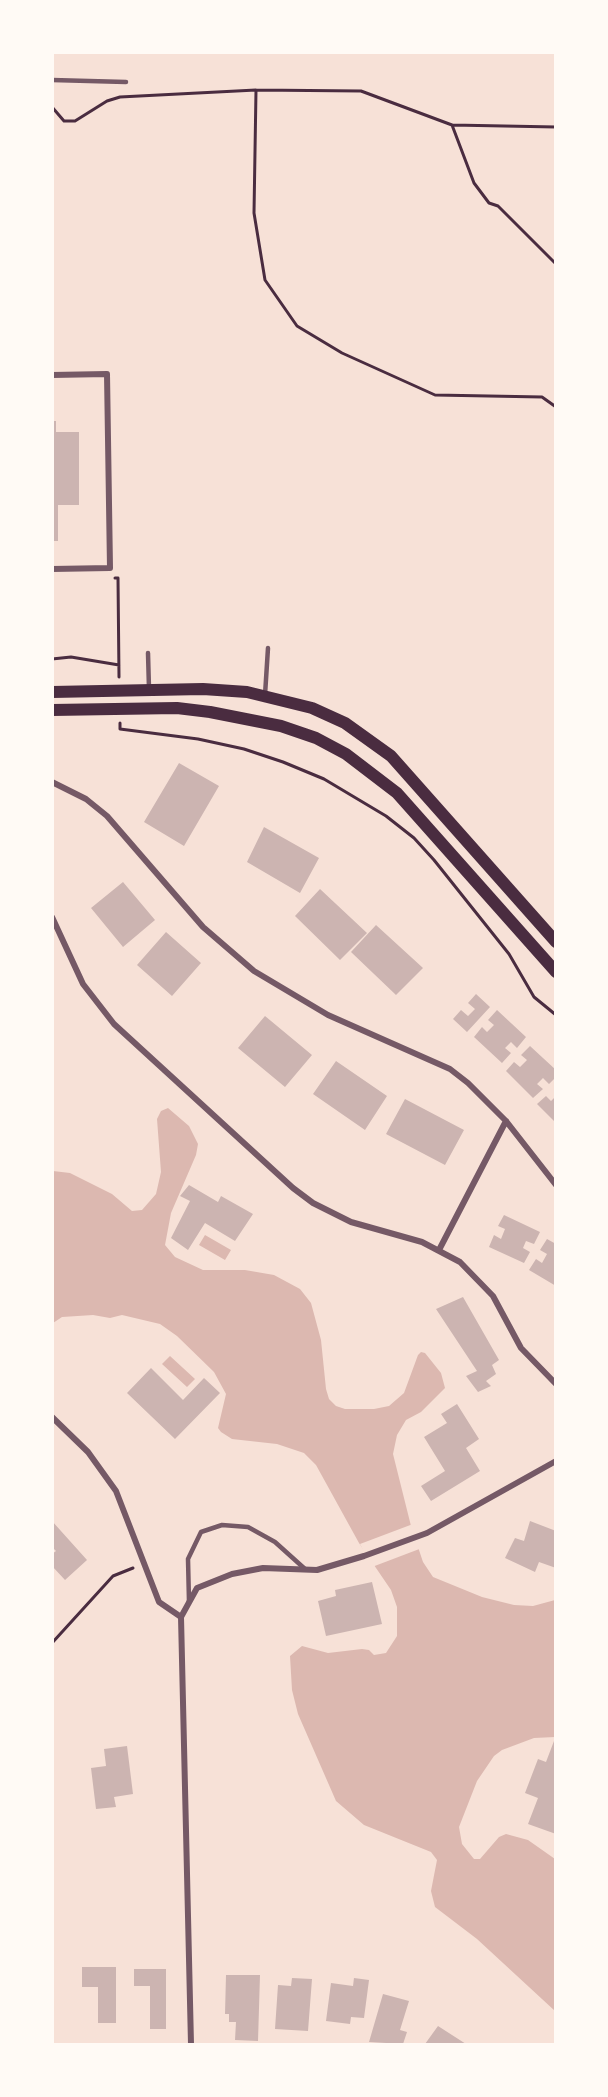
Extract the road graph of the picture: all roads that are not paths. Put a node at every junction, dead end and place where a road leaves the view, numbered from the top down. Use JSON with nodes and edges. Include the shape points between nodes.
{"nodes":[{"id":1,"x":52,"y":80,"type":"edge"},
{"id":2,"x":126,"y":81,"type":"dead end"},
{"id":3,"x":52,"y":375,"type":"edge"},
{"id":4,"x":52,"y":569,"type":"edge"},
{"id":5,"x":268,"y":648,"type":"dead end"},
{"id":6,"x":148,"y":653,"type":"dead end"},
{"id":7,"x":149,"y":690,"type":"junction"},
{"id":8,"x":52,"y":692,"type":"edge"},
{"id":9,"x":266,"y":695,"type":"junction"},
{"id":10,"x":52,"y":710,"type":"edge"},
{"id":11,"x":52,"y":782,"type":"edge"},
{"id":12,"x":52,"y":917,"type":"edge"},
{"id":13,"x":555,"y":942,"type":"edge"},
{"id":14,"x":555,"y":972,"type":"edge"},
{"id":15,"x":506,"y":1121,"type":"junction"},
{"id":16,"x":555,"y":1185,"type":"edge"},
{"id":17,"x":440,"y":1250,"type":"junction"},
{"id":18,"x":555,"y":1384,"type":"edge"},
{"id":19,"x":52,"y":1417,"type":"edge"},
{"id":20,"x":555,"y":1461,"type":"edge"},
{"id":21,"x":305,"y":1569,"type":"junction"},
{"id":22,"x":189,"y":1602,"type":"junction"},
{"id":23,"x":181,"y":1617,"type":"junction"},
{"id":24,"x":191,"y":2044,"type":"edge"}],
"edges":[{"from":1,"to":2,"type":"lane"},
{"from":3,"to":4,"type":"street","via":[[107,374],[110,568]]},
{"from":5,"to":9,"type":"lane"},
{"from":6,"to":7,"type":"lane"},
{"from":7,"to":8,"type":"main road"},
{"from":7,"to":9,"type":"main road","via":[[203,689]]},
{"from":9,"to":13,"type":"main road","via":[[312,708],[345,723],[391,756]]},
{"from":10,"to":14,"type":"main road","via":[[177,708],[245,717],[316,738],[346,754],[397,793]]},
{"from":11,"to":15,"type":"street","via":[[107,816],[190,913],[254,971],[328,1015],[450,1069]]},
{"from":12,"to":17,"type":"street","via":[[83,984],[114,1024],[293,1188],[333,1215]]},
{"from":15,"to":16,"type":"street"},
{"from":15,"to":17,"type":"street"},
{"from":17,"to":18,"type":"street","via":[[460,1262],[493,1296],[521,1348]]},
{"from":19,"to":23,"type":"street","via":[[88,1452],[116,1491],[159,1602]]},
{"from":20,"to":21,"type":"street","via":[[427,1533],[317,1570]]},
{"from":21,"to":22,"type":"street","via":[[263,1568],[232,1574],[197,1588]]},
{"from":21,"to":22,"type":"lane","via":[[275,1542],[248,1527],[222,1526],[201,1532],[188,1559]]},
{"from":22,"to":23,"type":"street"},
{"from":23,"to":24,"type":"street"}]}
